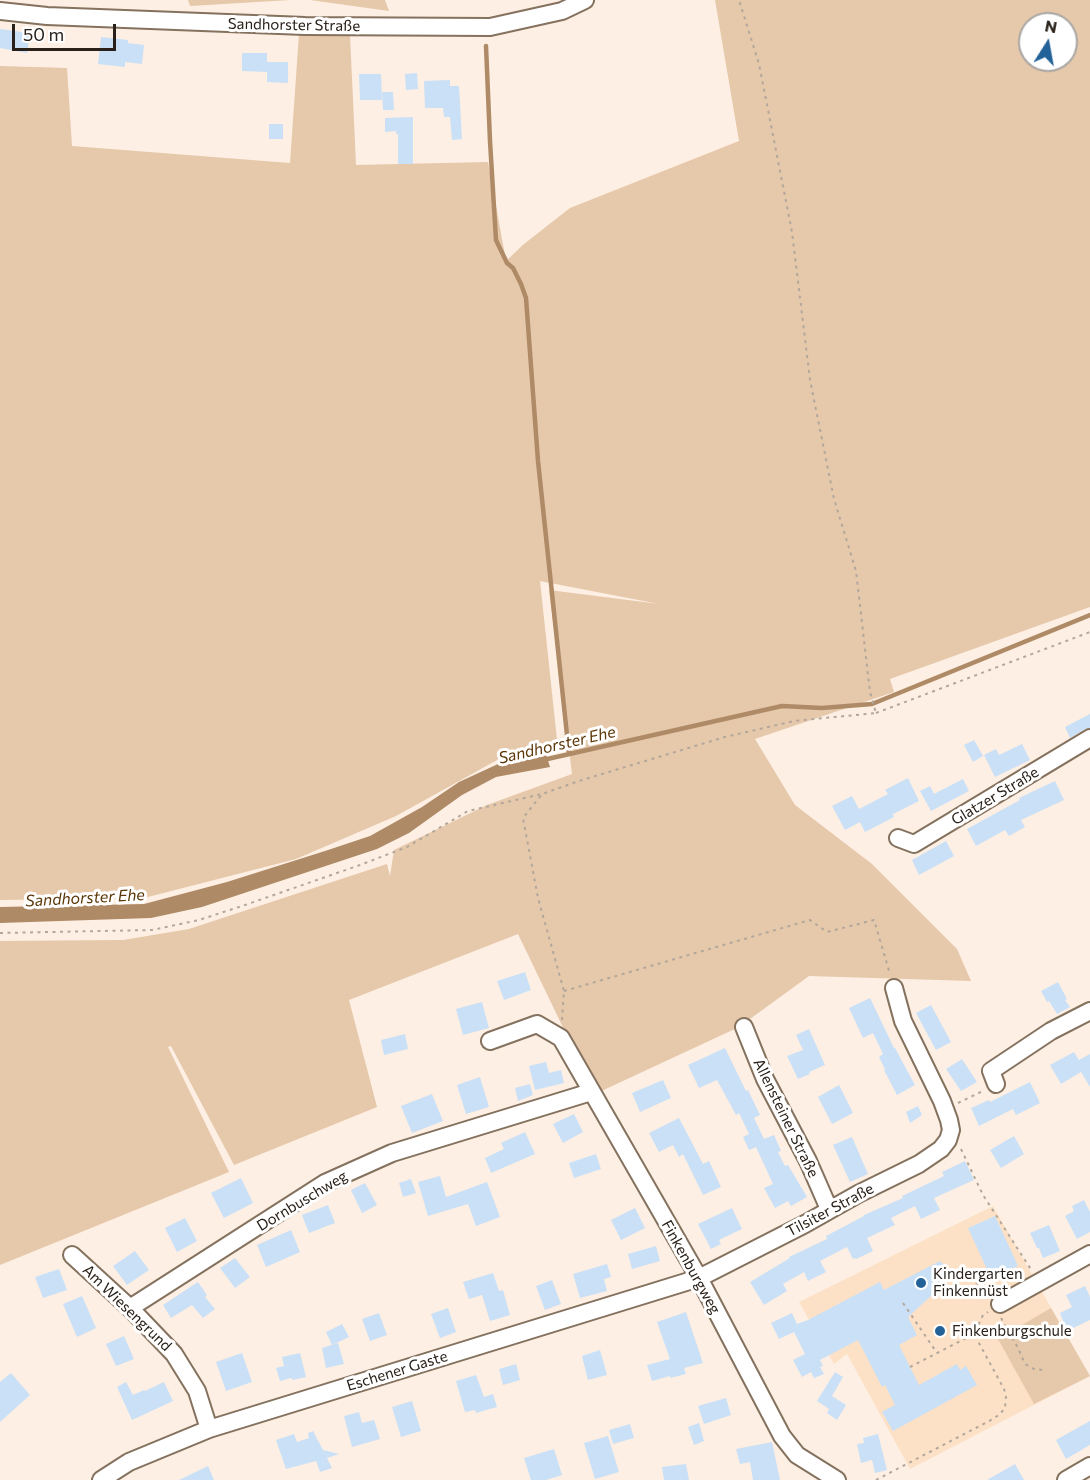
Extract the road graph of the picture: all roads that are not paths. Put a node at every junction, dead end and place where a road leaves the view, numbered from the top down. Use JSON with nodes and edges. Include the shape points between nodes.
{"nodes":[{"id":1,"x":585,"y":0,"type":"edge"},
{"id":2,"x":560,"y":6,"type":"edge"},
{"id":3,"x":0,"y":11,"type":"edge"},
{"id":4,"x":1090,"y":738,"type":"edge"},
{"id":5,"x":898,"y":838,"type":"dead end"},
{"id":6,"x":894,"y":988,"type":"road end"},
{"id":7,"x":1090,"y":1011,"type":"edge"},
{"id":8,"x":744,"y":1027,"type":"dead end"},
{"id":9,"x":490,"y":1041,"type":"dead end"},
{"id":10,"x":996,"y":1084,"type":"road end"},
{"id":11,"x":591,"y":1092,"type":"junction"},
{"id":12,"x":830,"y":1209,"type":"junction"},
{"id":13,"x":1090,"y":1254,"type":"edge"},
{"id":14,"x":72,"y":1255,"type":"dead end"},
{"id":15,"x":699,"y":1278,"type":"junction"},
{"id":16,"x":997,"y":1306,"type":"road end"},
{"id":17,"x":130,"y":1308,"type":"junction"},
{"id":18,"x":209,"y":1429,"type":"junction"},
{"id":19,"x":1090,"y":1466,"type":"edge"},
{"id":20,"x":101,"y":1480,"type":"edge"},
{"id":21,"x":837,"y":1480,"type":"edge"},
{"id":22,"x":1066,"y":1480,"type":"edge"}],
"edges":[{"from":1,"to":2,"type":"street","name":"Sandhorster Straße"},
{"from":2,"to":3,"type":"street","name":"Sandhorster Straße","via":[[490,27],[293,26]]},
{"from":4,"to":5,"type":"street","name":"Glatzer Straße","via":[[914,844]]},
{"from":6,"to":12,"type":"street","name":"Tilsiter Straße","via":[[903,1021],[946,1110],[951,1130],[940,1149],[919,1164]]},
{"from":7,"to":10,"type":"street","via":[[1051,1031],[991,1071]]},
{"from":8,"to":12,"type":"street","name":"Allensteiner Straße","via":[[765,1079]]},
{"from":9,"to":11,"type":"street","name":"Finkenburgweg","via":[[537,1024],[561,1038]]},
{"from":11,"to":15,"type":"street","name":"Finkenburgweg"},
{"from":11,"to":17,"type":"street","name":"Dornbuschweg","via":[[392,1153],[325,1183]]},
{"from":12,"to":15,"type":"street","name":"Tilsiter Straße"},
{"from":13,"to":16,"type":"street"},
{"from":14,"to":17,"type":"street","name":"Am Wiesengrund"},
{"from":15,"to":18,"type":"street","name":"Eschener Gaste"},
{"from":15,"to":21,"type":"street","name":"Finkenburgweg","via":[[788,1445]]},
{"from":17,"to":18,"type":"street","name":"Am Wiesengrund","via":[[174,1354],[197,1391]]},
{"from":18,"to":20,"type":"street","name":"Eschener Gaste","via":[[129,1462]]},
{"from":19,"to":22,"type":"street"}]}
